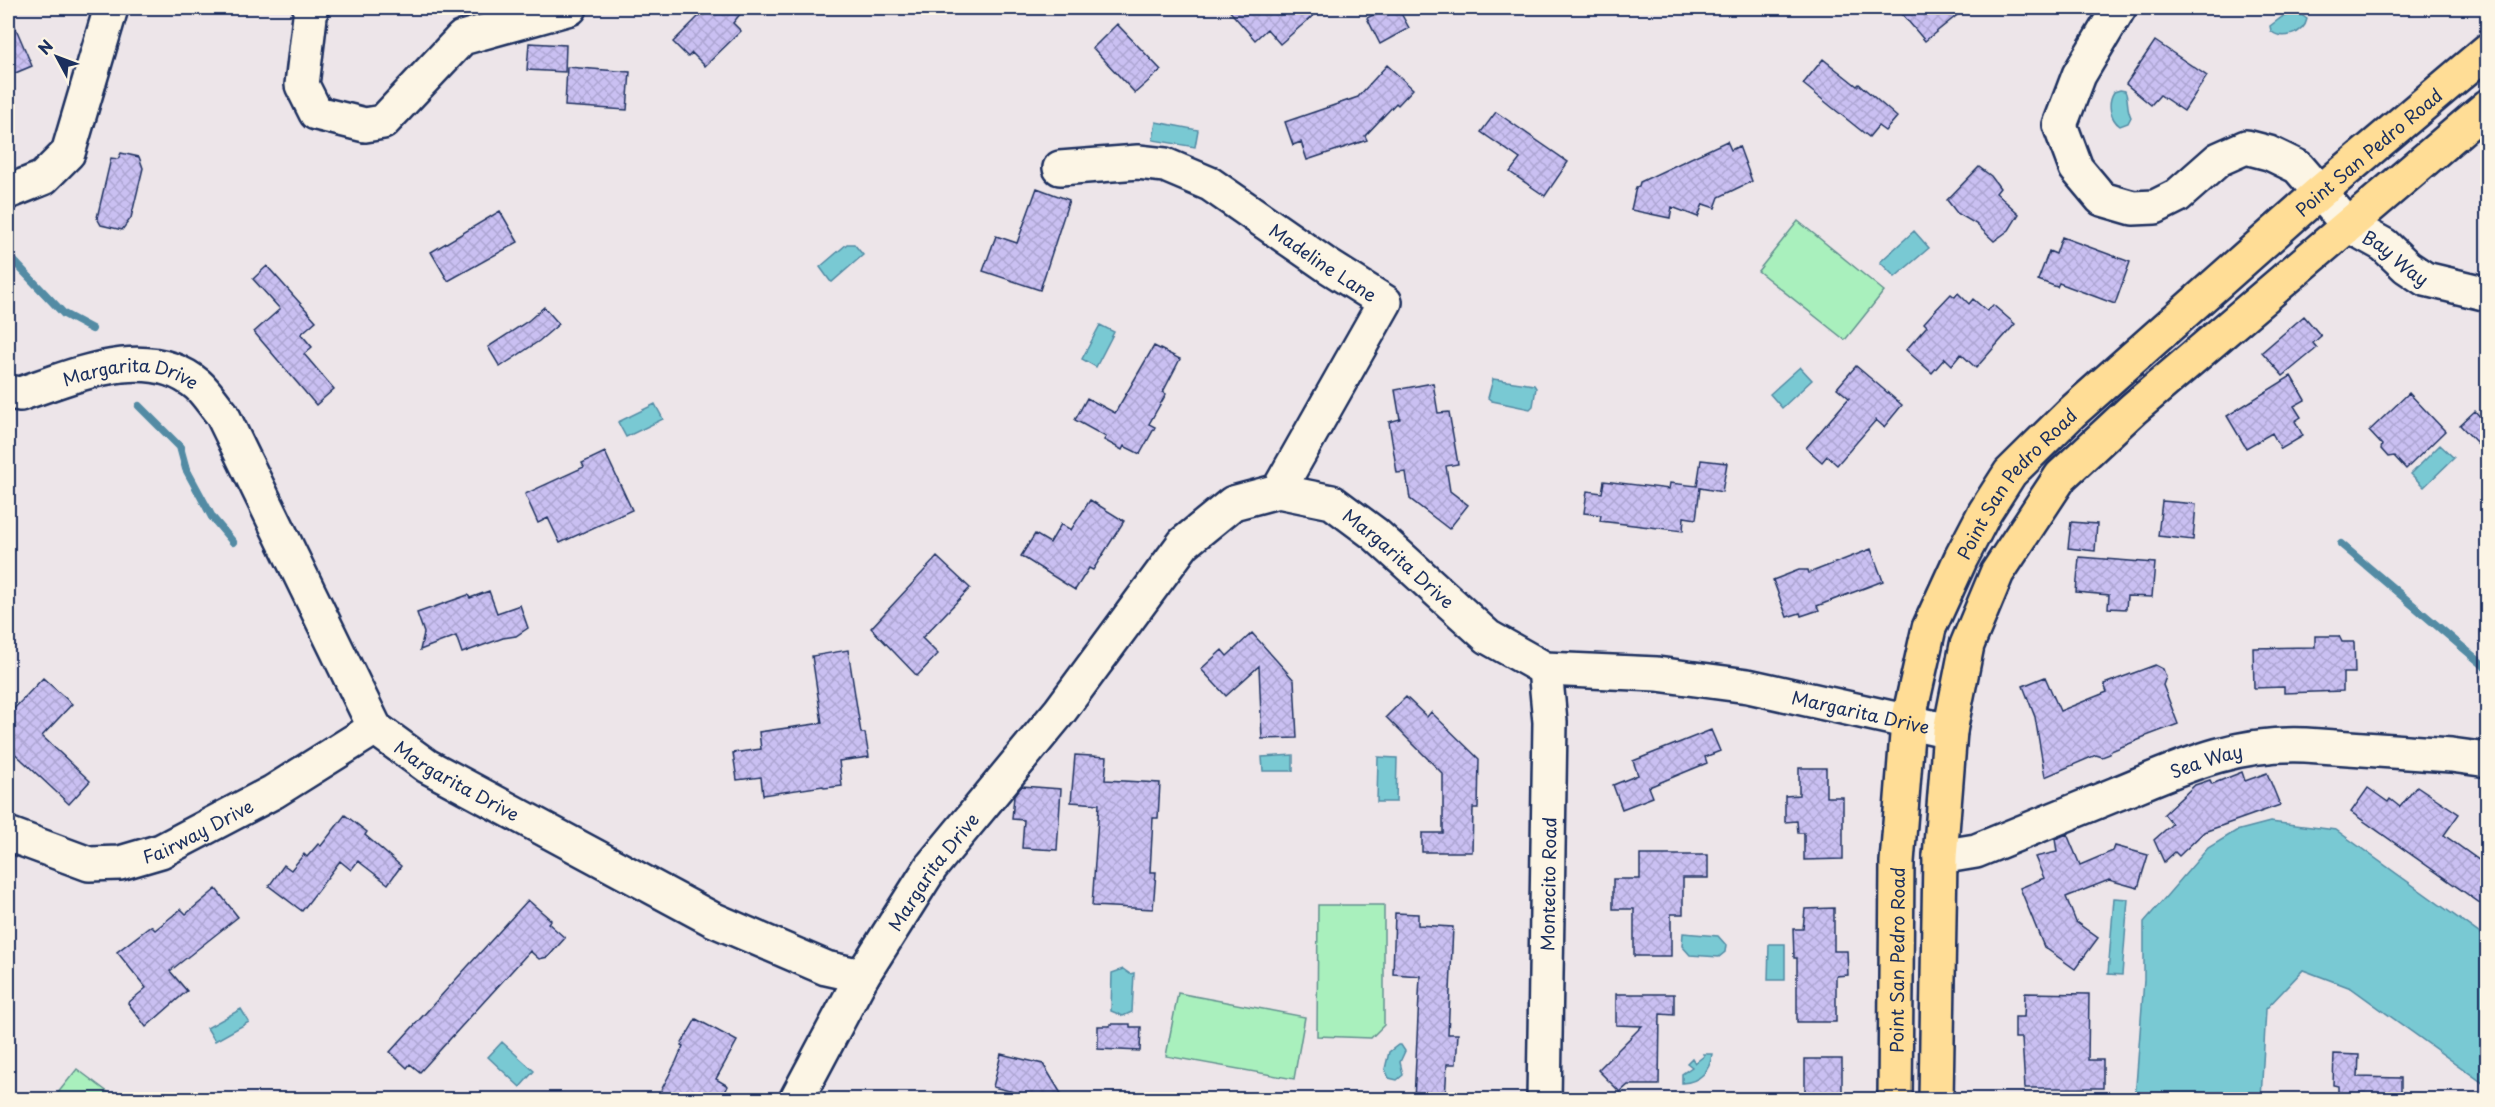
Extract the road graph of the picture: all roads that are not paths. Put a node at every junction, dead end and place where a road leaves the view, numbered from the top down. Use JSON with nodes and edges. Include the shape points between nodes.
{"nodes":[{"id":1,"x":111,"y":8,"type":"edge"},
{"id":2,"x":311,"y":8,"type":"edge"},
{"id":3,"x":570,"y":8,"type":"edge"},
{"id":4,"x":2119,"y":8,"type":"edge"},
{"id":5,"x":2487,"y":50,"type":"edge"},
{"id":6,"x":2487,"y":106,"type":"edge"},
{"id":7,"x":1060,"y":168,"type":"dead end"},
{"id":8,"x":8,"y":192,"type":"edge"},
{"id":9,"x":2320,"y":192,"type":"junction"},
{"id":10,"x":2348,"y":225,"type":"junction"},
{"id":11,"x":2487,"y":294,"type":"edge"},
{"id":12,"x":8,"y":392,"type":"edge"},
{"id":13,"x":1278,"y":491,"type":"junction"},
{"id":14,"x":1545,"y":669,"type":"junction"},
{"id":15,"x":1908,"y":722,"type":"junction"},
{"id":16,"x":375,"y":728,"type":"junction"},
{"id":17,"x":1950,"y":731,"type":"junction"},
{"id":18,"x":2487,"y":760,"type":"edge"},
{"id":19,"x":8,"y":834,"type":"edge"},
{"id":20,"x":1940,"y":857,"type":"junction"},
{"id":21,"x":862,"y":976,"type":"junction"},
{"id":22,"x":796,"y":1100,"type":"edge"},
{"id":23,"x":1544,"y":1100,"type":"edge"},
{"id":24,"x":1895,"y":1100,"type":"edge"},
{"id":25,"x":1936,"y":1100,"type":"edge"}],
"edges":[{"from":1,"to":8,"type":"street","via":[[68,153],[43,178]]},
{"from":2,"to":3,"type":"street","via":[[302,85],[316,113],[365,125],[383,123],[462,38]]},
{"from":4,"to":9,"type":"street","name":"Bay Way","via":[[2079,75],[2060,125],[2076,168],[2102,199],[2133,207],[2155,207],[2177,196],[2220,159],[2246,147],[2298,167]]},
{"from":5,"to":9,"type":"main road","name":"Point San Pedro Road"},
{"from":6,"to":10,"type":"main road","name":"Point San Pedro Road"},
{"from":7,"to":13,"type":"street","name":"Madeline Lane","via":[[1138,162],[1165,165],[1201,180],[1385,302]]},
{"from":9,"to":10,"type":"street","name":"Bay Way"},
{"from":9,"to":15,"type":"main road","name":"Point San Pedro Road","via":[[2071,412],[2010,473],[1960,558],[1929,628]]},
{"from":10,"to":11,"type":"street","name":"Bay Way","via":[[2384,245],[2425,279]]},
{"from":10,"to":17,"type":"main road","name":"Point San Pedro Road","via":[[2133,409],[2061,476],[1996,573],[1967,645]]},
{"from":12,"to":16,"type":"street","name":"Margarita Drive","via":[[20,394],[104,366],[163,365],[197,385],[222,414]]},
{"from":13,"to":14,"type":"street","name":"Margarita Drive","via":[[1332,502],[1375,534],[1488,637]]},
{"from":13,"to":21,"type":"street","name":"Margarita Drive","via":[[1233,504],[1184,543],[1060,711],[931,867]]},
{"from":14,"to":15,"type":"street","name":"Margarita Drive","via":[[1657,674],[1748,686]]},
{"from":14,"to":23,"type":"street","name":"Montecito Road","via":[[1550,722]]},
{"from":15,"to":17,"type":"street","name":"Margarita Drive"},
{"from":15,"to":24,"type":"main road","name":"Point San Pedro Road","via":[[1897,862]]},
{"from":16,"to":19,"type":"street","name":"Fairway Drive","via":[[273,792],[160,851],[120,862],[89,864]]},
{"from":16,"to":21,"type":"street","name":"Margarita Drive","via":[[428,766],[712,919],[826,968]]},
{"from":17,"to":20,"type":"main road","name":"Point San Pedro Road"},
{"from":18,"to":20,"type":"street","name":"Sea Way","via":[[2305,745],[2242,748],[2198,761],[1976,851]]},
{"from":20,"to":25,"type":"main road","name":"Point San Pedro Road"},
{"from":21,"to":22,"type":"street"}]}
